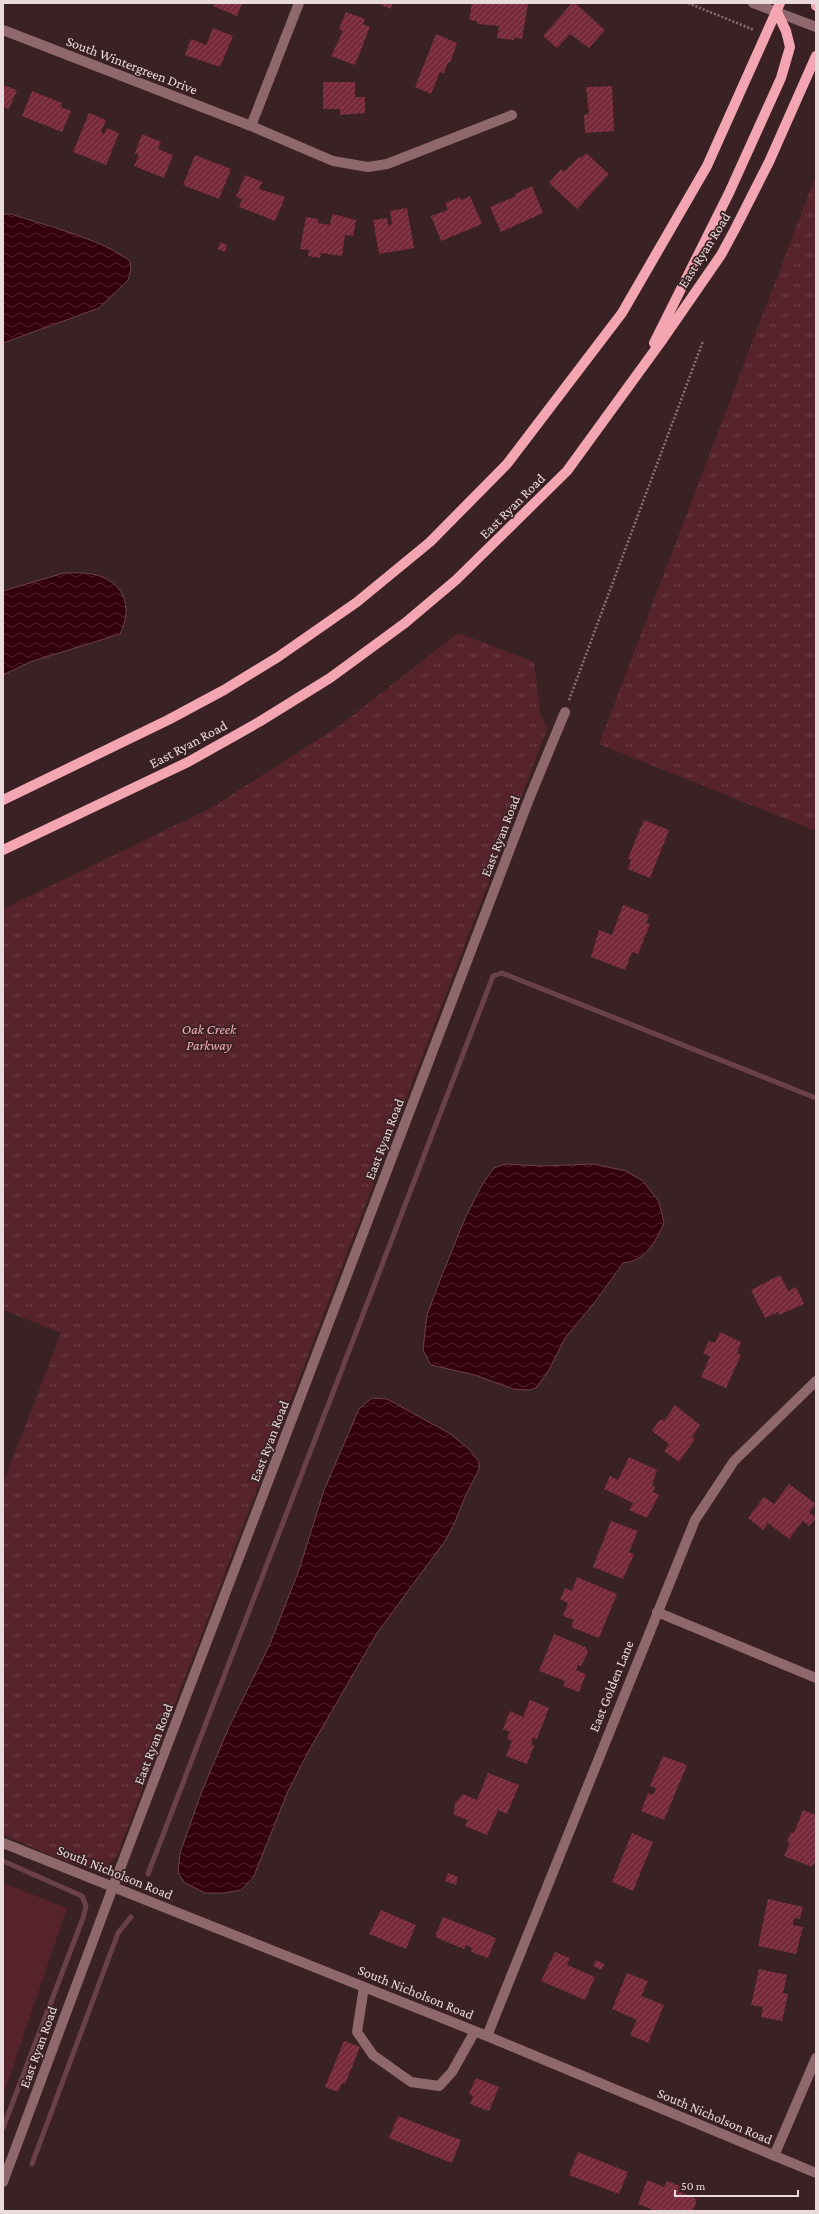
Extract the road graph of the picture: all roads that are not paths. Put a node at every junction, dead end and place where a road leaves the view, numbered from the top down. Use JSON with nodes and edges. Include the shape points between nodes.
{"nodes":[{"id":1,"x":299,"y":3,"type":"edge"},
{"id":2,"x":753,"y":3,"type":"edge"},
{"id":3,"x":779,"y":8,"type":"edge"},
{"id":4,"x":816,"y":27,"type":"edge"},
{"id":5,"x":3,"y":30,"type":"edge"},
{"id":6,"x":816,"y":56,"type":"edge"},
{"id":7,"x":512,"y":115,"type":"dead end"},
{"id":8,"x":251,"y":126,"type":"junction"},
{"id":9,"x":639,"y":372,"type":"junction"},
{"id":10,"x":565,"y":712,"type":"road end"},
{"id":11,"x":3,"y":800,"type":"edge"},
{"id":12,"x":3,"y":850,"type":"edge"},
{"id":13,"x":816,"y":1381,"type":"edge"},
{"id":14,"x":656,"y":1612,"type":"junction"},
{"id":15,"x":816,"y":1678,"type":"edge"},
{"id":16,"x":3,"y":1843,"type":"edge"},
{"id":17,"x":113,"y":1887,"type":"junction"},
{"id":18,"x":364,"y":1987,"type":"junction"},
{"id":19,"x":475,"y":2031,"type":"junction"},
{"id":20,"x":487,"y":2036,"type":"junction"},
{"id":21,"x":816,"y":2058,"type":"edge"},
{"id":22,"x":774,"y":2156,"type":"junction"},
{"id":23,"x":816,"y":2173,"type":"edge"},
{"id":24,"x":3,"y":2182,"type":"edge"}],
"edges":[{"from":1,"to":8,"type":"street"},
{"from":2,"to":3,"type":"street"},
{"from":3,"to":4,"type":"street"},
{"from":3,"to":9,"type":"main road","via":[[790,47],[781,78],[729,193]]},
{"from":3,"to":11,"type":"main road","via":[[708,166],[622,313],[507,464],[430,542],[357,602],[278,657],[168,720]]},
{"from":5,"to":8,"type":"street","name":"South Wintergreen Drive"},
{"from":6,"to":9,"type":"main road","name":"East Ryan Road","via":[[769,162],[721,255]]},
{"from":7,"to":8,"type":"street","name":"South Wintergreen Drive","via":[[387,164],[368,167],[333,161]]},
{"from":9,"to":12,"type":"main road","name":"East Ryan Road","via":[[567,472],[456,580],[405,623],[330,678],[259,722],[188,762]]},
{"from":10,"to":17,"type":"street","name":"East Ryan Road","via":[[529,799]]},
{"from":13,"to":14,"type":"street","name":"East Golden Lane","via":[[734,1460],[695,1520]]},
{"from":14,"to":15,"type":"street"},
{"from":14,"to":20,"type":"street","name":"East Golden Lane"},
{"from":16,"to":17,"type":"street","name":"South Nicholson Road"},
{"from":17,"to":18,"type":"street","name":"South Nicholson Road"},
{"from":17,"to":24,"type":"street","name":"East Ryan Road"},
{"from":18,"to":19,"type":"street","name":"South Nicholson Road"},
{"from":18,"to":19,"type":"street","via":[[357,2032],[373,2054],[411,2082],[439,2086],[452,2072]]},
{"from":19,"to":20,"type":"street","name":"South Nicholson Road"},
{"from":20,"to":22,"type":"street","name":"South Nicholson Road"},
{"from":21,"to":22,"type":"street"},
{"from":22,"to":23,"type":"street","name":"South Nicholson Road"}]}
